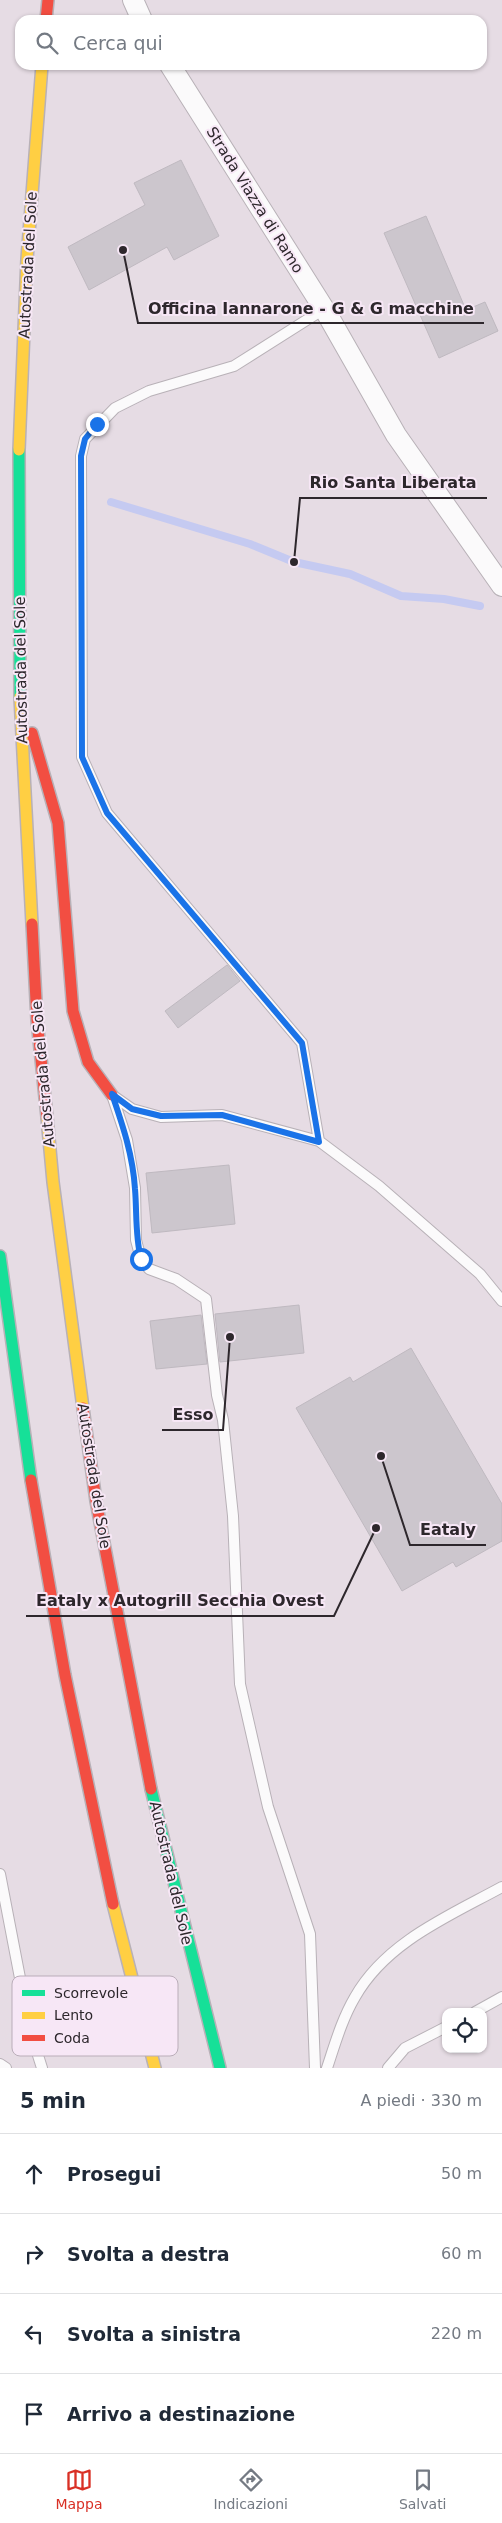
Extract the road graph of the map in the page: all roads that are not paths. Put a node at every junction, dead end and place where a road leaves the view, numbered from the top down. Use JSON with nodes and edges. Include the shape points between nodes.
{"nodes":[{"id":1,"x":48,"y":0,"type":"edge"},
{"id":2,"x":133,"y":0,"type":"edge"},
{"id":3,"x":46,"y":15,"type":"edge"},
{"id":4,"x":140,"y":15,"type":"edge"},
{"id":5,"x":42,"y":70,"type":"edge"},
{"id":6,"x":173,"y":70,"type":"edge"},
{"id":7,"x":324,"y":309,"type":"junction"},
{"id":8,"x":502,"y":586,"type":"edge"},
{"id":9,"x":19,"y":686,"type":"junction"},
{"id":10,"x":112,"y":1094,"type":"junction"},
{"id":11,"x":319,"y":1142,"type":"junction"},
{"id":12,"x":0,"y":1256,"type":"edge"},
{"id":13,"x":502,"y":1301,"type":"edge"},
{"id":14,"x":0,"y":1874,"type":"edge"},
{"id":15,"x":502,"y":1887,"type":"edge"},
{"id":16,"x":20,"y":1976,"type":"edge"},
{"id":17,"x":130,"y":1976,"type":"edge"},
{"id":18,"x":502,"y":1997,"type":"edge"},
{"id":19,"x":481,"y":2008,"type":"edge"},
{"id":20,"x":442,"y":2029,"type":"edge"},
{"id":21,"x":38,"y":2056,"type":"edge"},
{"id":22,"x":0,"y":2064,"type":"edge"},
{"id":23,"x":6,"y":2068,"type":"edge"},
{"id":24,"x":42,"y":2068,"type":"edge"},
{"id":25,"x":220,"y":2068,"type":"edge"},
{"id":26,"x":315,"y":2068,"type":"edge"},
{"id":27,"x":327,"y":2068,"type":"edge"},
{"id":28,"x":388,"y":2068,"type":"edge"}],
"edges":[{"from":1,"to":3,"type":"highway"},
{"from":2,"to":4,"type":"street"},
{"from":5,"to":9,"type":"highway","name":"Autostrada del Sole","via":[[27,259],[18,478]]},
{"from":6,"to":7,"type":"street","name":"Strada Viazza di Ramo"},
{"from":7,"to":8,"type":"street","name":"Strada Viazza di Ramo","via":[[396,435]]},
{"from":7,"to":11,"type":"lane","via":[[234,366],[149,391],[115,408],[85,439],[81,456],[82,757],[107,813],[302,1043]]},
{"from":9,"to":10,"type":"highway","via":[[58,823],[73,1011],[88,1062]]},
{"from":9,"to":25,"type":"highway","name":"Autostrada del Sole","via":[[37,1020],[52,1173],[96,1501],[156,1815]]},
{"from":10,"to":11,"type":"lane","via":[[132,1109],[161,1116],[222,1115]]},
{"from":10,"to":26,"type":"lane","via":[[127,1140],[135,1188],[136,1240],[141,1259],[149,1269],[176,1279],[206,1299],[233,1516],[240,1684],[268,1807],[310,1934]]},
{"from":11,"to":13,"type":"lane","via":[[379,1186],[480,1274]]},
{"from":12,"to":17,"type":"highway","via":[[36,1517],[65,1675]]},
{"from":14,"to":16,"type":"lane"},
{"from":15,"to":27,"type":"lane","via":[[428,1928],[386,1957],[355,1996],[340,2027]]},
{"from":18,"to":19,"type":"lane"},
{"from":20,"to":28,"type":"lane","via":[[405,2048]]},
{"from":21,"to":24,"type":"lane"},
{"from":22,"to":23,"type":"lane"}]}
